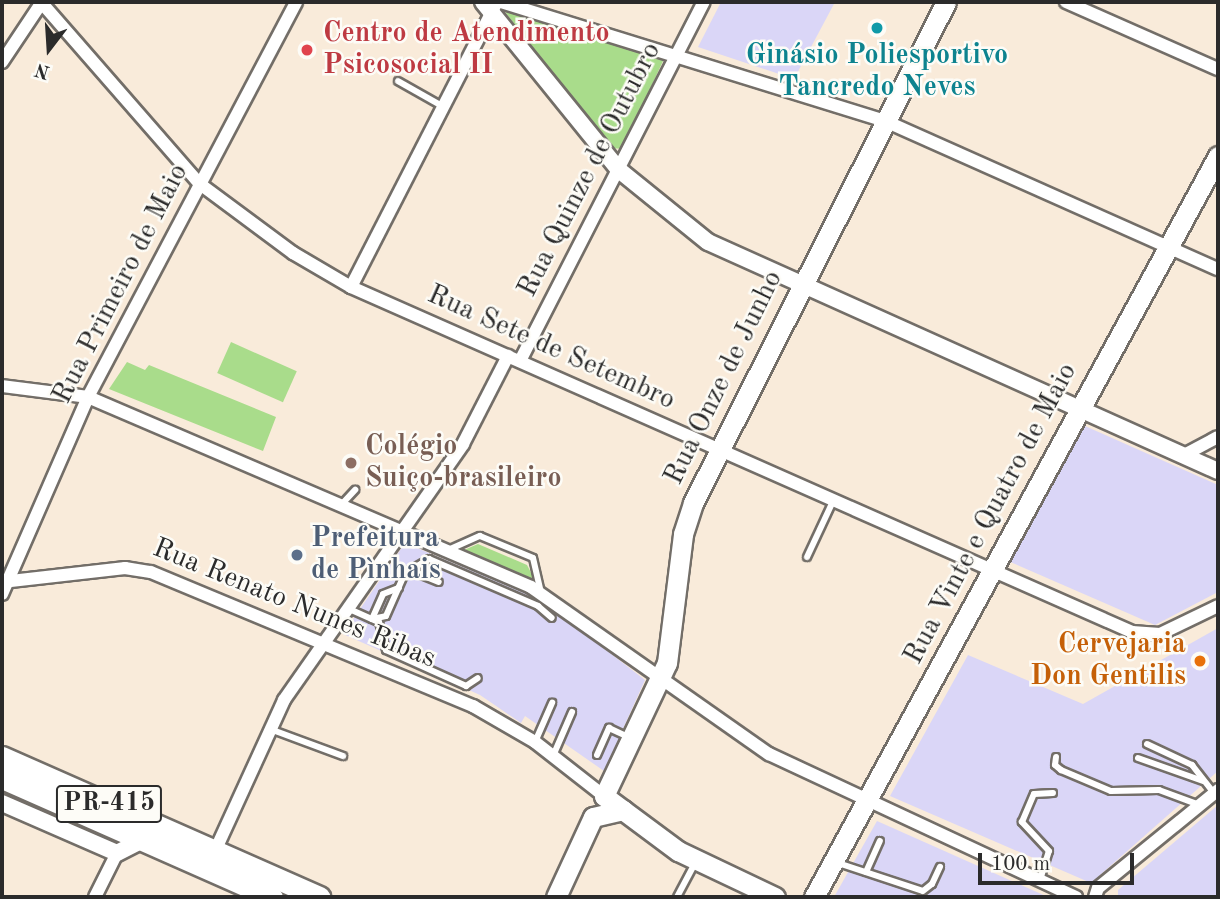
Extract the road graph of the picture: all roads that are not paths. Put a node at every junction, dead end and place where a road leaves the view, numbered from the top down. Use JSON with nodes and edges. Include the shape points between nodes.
{"nodes":[{"id":1,"x":42,"y":2,"type":"edge"},
{"id":2,"x":296,"y":2,"type":"edge"},
{"id":3,"x":704,"y":2,"type":"edge"},
{"id":4,"x":946,"y":2,"type":"edge"},
{"id":5,"x":1066,"y":2,"type":"edge"},
{"id":6,"x":493,"y":5,"type":"edge"},
{"id":7,"x":676,"y":56,"type":"junction"},
{"id":8,"x":2,"y":62,"type":"edge"},
{"id":9,"x":1218,"y":69,"type":"edge"},
{"id":10,"x":398,"y":81,"type":"dead end"},
{"id":11,"x":442,"y":106,"type":"junction"},
{"id":12,"x":885,"y":121,"type":"junction"},
{"id":13,"x":1218,"y":156,"type":"edge"},
{"id":14,"x":619,"y":170,"type":"junction"},
{"id":15,"x":200,"y":184,"type":"junction"},
{"id":16,"x":1170,"y":247,"type":"junction"},
{"id":17,"x":1218,"y":268,"type":"edge"},
{"id":18,"x":802,"y":285,"type":"junction"},
{"id":19,"x":351,"y":287,"type":"junction"},
{"id":20,"x":514,"y":358,"type":"junction"},
{"id":21,"x":2,"y":386,"type":"edge"},
{"id":22,"x":88,"y":397,"type":"junction"},
{"id":23,"x":1079,"y":407,"type":"junction"},
{"id":24,"x":1218,"y":437,"type":"edge"},
{"id":25,"x":717,"y":448,"type":"junction"},
{"id":26,"x":1184,"y":455,"type":"junction"},
{"id":27,"x":1218,"y":471,"type":"edge"},
{"id":28,"x":355,"y":491,"type":"dead end"},
{"id":29,"x":834,"y":499,"type":"junction"},
{"id":30,"x":341,"y":505,"type":"junction"},
{"id":31,"x":401,"y":531,"type":"junction"},
{"id":32,"x":448,"y":550,"type":"junction"},
{"id":33,"x":807,"y":557,"type":"dead end"},
{"id":34,"x":991,"y":567,"type":"junction"},
{"id":35,"x":409,"y":570,"type":"junction"},
{"id":36,"x":439,"y":582,"type":"dead end"},
{"id":37,"x":3,"y":586,"type":"edge"},
{"id":38,"x":399,"y":588,"type":"junction"},
{"id":39,"x":541,"y":595,"type":"junction"},
{"id":40,"x":1218,"y":606,"type":"edge"},
{"id":41,"x":345,"y":608,"type":"junction"},
{"id":42,"x":552,"y":618,"type":"dead end"},
{"id":43,"x":372,"y":619,"type":"junction"},
{"id":44,"x":324,"y":641,"type":"junction"},
{"id":45,"x":659,"y":677,"type":"junction"},
{"id":46,"x":478,"y":678,"type":"dead end"},
{"id":47,"x":552,"y":703,"type":"dead end"},
{"id":48,"x":572,"y":712,"type":"dead end"},
{"id":49,"x":268,"y":729,"type":"junction"},
{"id":50,"x":630,"y":738,"type":"junction"},
{"id":51,"x":535,"y":743,"type":"junction"},
{"id":52,"x":1147,"y":744,"type":"dead end"},
{"id":53,"x":597,"y":755,"type":"dead end"},
{"id":54,"x":343,"y":756,"type":"dead end"},
{"id":55,"x":553,"y":756,"type":"junction"},
{"id":56,"x":2,"y":757,"type":"edge"},
{"id":57,"x":1056,"y":757,"type":"dead end"},
{"id":58,"x":1138,"y":758,"type":"dead end"},
{"id":59,"x":2,"y":778,"type":"edge"},
{"id":60,"x":1203,"y":781,"type":"junction"},
{"id":61,"x":1216,"y":792,"type":"edge"},
{"id":62,"x":1053,"y":793,"type":"dead end"},
{"id":63,"x":604,"y":796,"type":"junction"},
{"id":64,"x":866,"y":801,"type":"junction"},
{"id":65,"x":2,"y":803,"type":"edge"},
{"id":66,"x":1197,"y":804,"type":"junction"},
{"id":67,"x":623,"y":810,"type":"junction"},
{"id":68,"x":142,"y":840,"type":"junction"},
{"id":69,"x":880,"y":841,"type":"dead end"},
{"id":70,"x":117,"y":853,"type":"junction"},
{"id":71,"x":211,"y":860,"type":"junction"},
{"id":72,"x":696,"y":862,"type":"junction"},
{"id":73,"x":834,"y":862,"type":"junction"},
{"id":74,"x":940,"y":867,"type":"dead end"},
{"id":75,"x":866,"y":872,"type":"junction"},
{"id":76,"x":1040,"y":880,"type":"junction"},
{"id":77,"x":813,"y":895,"type":"edge"},
{"id":78,"x":266,"y":896,"type":"edge"},
{"id":79,"x":766,"y":896,"type":"edge"},
{"id":80,"x":95,"y":897,"type":"edge"},
{"id":81,"x":320,"y":897,"type":"edge"},
{"id":82,"x":556,"y":897,"type":"edge"},
{"id":83,"x":677,"y":897,"type":"edge"},
{"id":84,"x":1076,"y":897,"type":"edge"},
{"id":85,"x":1095,"y":897,"type":"edge"}],
"edges":[{"from":1,"to":8,"type":"street"},
{"from":1,"to":15,"type":"street","name":"Rua Sete de Setembro"},
{"from":2,"to":15,"type":"street","name":"Rua Primeiro de Maio"},
{"from":3,"to":7,"type":"street","name":"Rua Quinze de Outubro"},
{"from":4,"to":12,"type":"main road","name":"Rua Onze de Junho"},
{"from":5,"to":9,"type":"street"},
{"from":6,"to":7,"type":"street"},
{"from":6,"to":11,"type":"street"},
{"from":6,"to":14,"type":"street"},
{"from":7,"to":12,"type":"street"},
{"from":7,"to":14,"type":"street","name":"Rua Quinze de Outubro"},
{"from":10,"to":11,"type":"lane"},
{"from":11,"to":19,"type":"street"},
{"from":12,"to":16,"type":"street"},
{"from":12,"to":18,"type":"main road","name":"Rua Onze de Junho"},
{"from":13,"to":16,"type":"main road","name":"Rua Vinte e Quatro de Maio"},
{"from":14,"to":18,"type":"street","via":[[708,242]]},
{"from":14,"to":20,"type":"street","name":"Rua Quinze de Outubro"},
{"from":15,"to":19,"type":"street","name":"Rua Sete de Setembro","via":[[293,253]]},
{"from":15,"to":22,"type":"street","name":"Rua Primeiro de Maio"},
{"from":16,"to":17,"type":"street"},
{"from":16,"to":23,"type":"main road","name":"Rua Vinte e Quatro de Maio"},
{"from":18,"to":23,"type":"street"},
{"from":18,"to":25,"type":"main road","name":"Rua Onze de Junho"},
{"from":19,"to":20,"type":"street","name":"Rua Sete de Setembro"},
{"from":20,"to":25,"type":"street","name":"Rua Sete de Setembro"},
{"from":20,"to":31,"type":"street","name":"Rua Quinze de Outubro","via":[[463,444]]},
{"from":21,"to":22,"type":"street"},
{"from":22,"to":30,"type":"street"},
{"from":22,"to":37,"type":"street","name":"Rua Primeiro de Maio"},
{"from":23,"to":26,"type":"street"},
{"from":23,"to":34,"type":"main road","name":"Rua Vinte e Quatro de Maio"},
{"from":24,"to":26,"type":"street"},
{"from":25,"to":29,"type":"street","name":"Rua Sete de Setembro"},
{"from":25,"to":45,"type":"main road","name":"Rua Onze de Junho","via":[[683,534],[667,663]]},
{"from":26,"to":27,"type":"street"},
{"from":28,"to":30,"type":"lane"},
{"from":29,"to":33,"type":"lane"},
{"from":29,"to":34,"type":"street","name":"Rua Sete de Setembro"},
{"from":30,"to":31,"type":"street"},
{"from":31,"to":32,"type":"street"},
{"from":31,"to":41,"type":"street","name":"Rua Quinze de Outubro"},
{"from":32,"to":39,"type":"street"},
{"from":32,"to":39,"type":"lane","via":[[480,536],[533,558]]},
{"from":34,"to":40,"type":"street","name":"Rua Sete de Setembro","via":[[1132,632],[1160,634]]},
{"from":34,"to":64,"type":"main road","name":"Rua Vinte e Quatro de Maio"},
{"from":35,"to":36,"type":"lane"},
{"from":35,"to":38,"type":"lane"},
{"from":35,"to":42,"type":"lane","via":[[429,559],[538,606]]},
{"from":37,"to":44,"type":"street","name":"Rua Renato Nunes Ribas","via":[[99,570],[151,572]]},
{"from":38,"to":43,"type":"lane","via":[[383,594]]},
{"from":38,"to":43,"type":"lane","via":[[386,616]]},
{"from":39,"to":45,"type":"street"},
{"from":41,"to":43,"type":"lane"},
{"from":41,"to":44,"type":"street","name":"Rua Quinze de Outubro"},
{"from":43,"to":46,"type":"lane","via":[[379,622],[386,650],[466,686]]},
{"from":44,"to":49,"type":"street","name":"Rua Quinze de Outubro"},
{"from":44,"to":51,"type":"street","name":"Rua Renato Nunes Ribas","via":[[473,706]]},
{"from":45,"to":50,"type":"main road","name":"Rua Onze de Junho"},
{"from":45,"to":64,"type":"street","via":[[769,754]]},
{"from":47,"to":51,"type":"lane"},
{"from":48,"to":55,"type":"lane"},
{"from":49,"to":54,"type":"lane"},
{"from":49,"to":71,"type":"street","name":"Rua Quinze de Outubro"},
{"from":50,"to":53,"type":"lane","via":[[609,728]]},
{"from":50,"to":63,"type":"main road","name":"Rua Onze de Junho"},
{"from":51,"to":55,"type":"street","name":"Rua Renato Nunes Ribas"},
{"from":52,"to":60,"type":"lane","via":[[1192,765]]},
{"from":55,"to":63,"type":"street","name":"Rua Renato Nunes Ribas"},
{"from":56,"to":71,"type":"highway","number":"PR-415"},
{"from":57,"to":66,"type":"lane","via":[[1055,765],[1061,770],[1111,791],[1159,790]]},
{"from":58,"to":60,"type":"lane"},
{"from":59,"to":68,"type":"highway","number":"PR-415"},
{"from":60,"to":61,"type":"lane"},
{"from":61,"to":66,"type":"street"},
{"from":62,"to":76,"type":"lane","via":[[1034,794],[1022,822],[1049,851]]},
{"from":63,"to":67,"type":"main road","name":"Rua Renato Nunes Ribas"},
{"from":64,"to":73,"type":"main road","name":"Rua Vinte e Quatro de Maio"},
{"from":64,"to":76,"type":"street"},
{"from":65,"to":70,"type":"street"},
{"from":66,"to":85,"type":"street","via":[[1098,888]]},
{"from":67,"to":72,"type":"main road","name":"Rua Renato Nunes Ribas"},
{"from":67,"to":82,"type":"main road","via":[[593,817]]},
{"from":68,"to":70,"type":"street"},
{"from":68,"to":71,"type":"highway","number":"PR-415"},
{"from":69,"to":75,"type":"lane"},
{"from":70,"to":80,"type":"street"},
{"from":71,"to":78,"type":"highway","number":"PR-415"},
{"from":71,"to":81,"type":"highway","number":"PR-415"},
{"from":72,"to":79,"type":"main road","name":"Rua Renato Nunes Ribas"},
{"from":72,"to":83,"type":"lane"},
{"from":73,"to":75,"type":"lane"},
{"from":73,"to":77,"type":"main road","name":"Rua Vinte e Quatro de Maio"},
{"from":74,"to":75,"type":"lane","via":[[923,891]]},
{"from":76,"to":84,"type":"street"}]}
